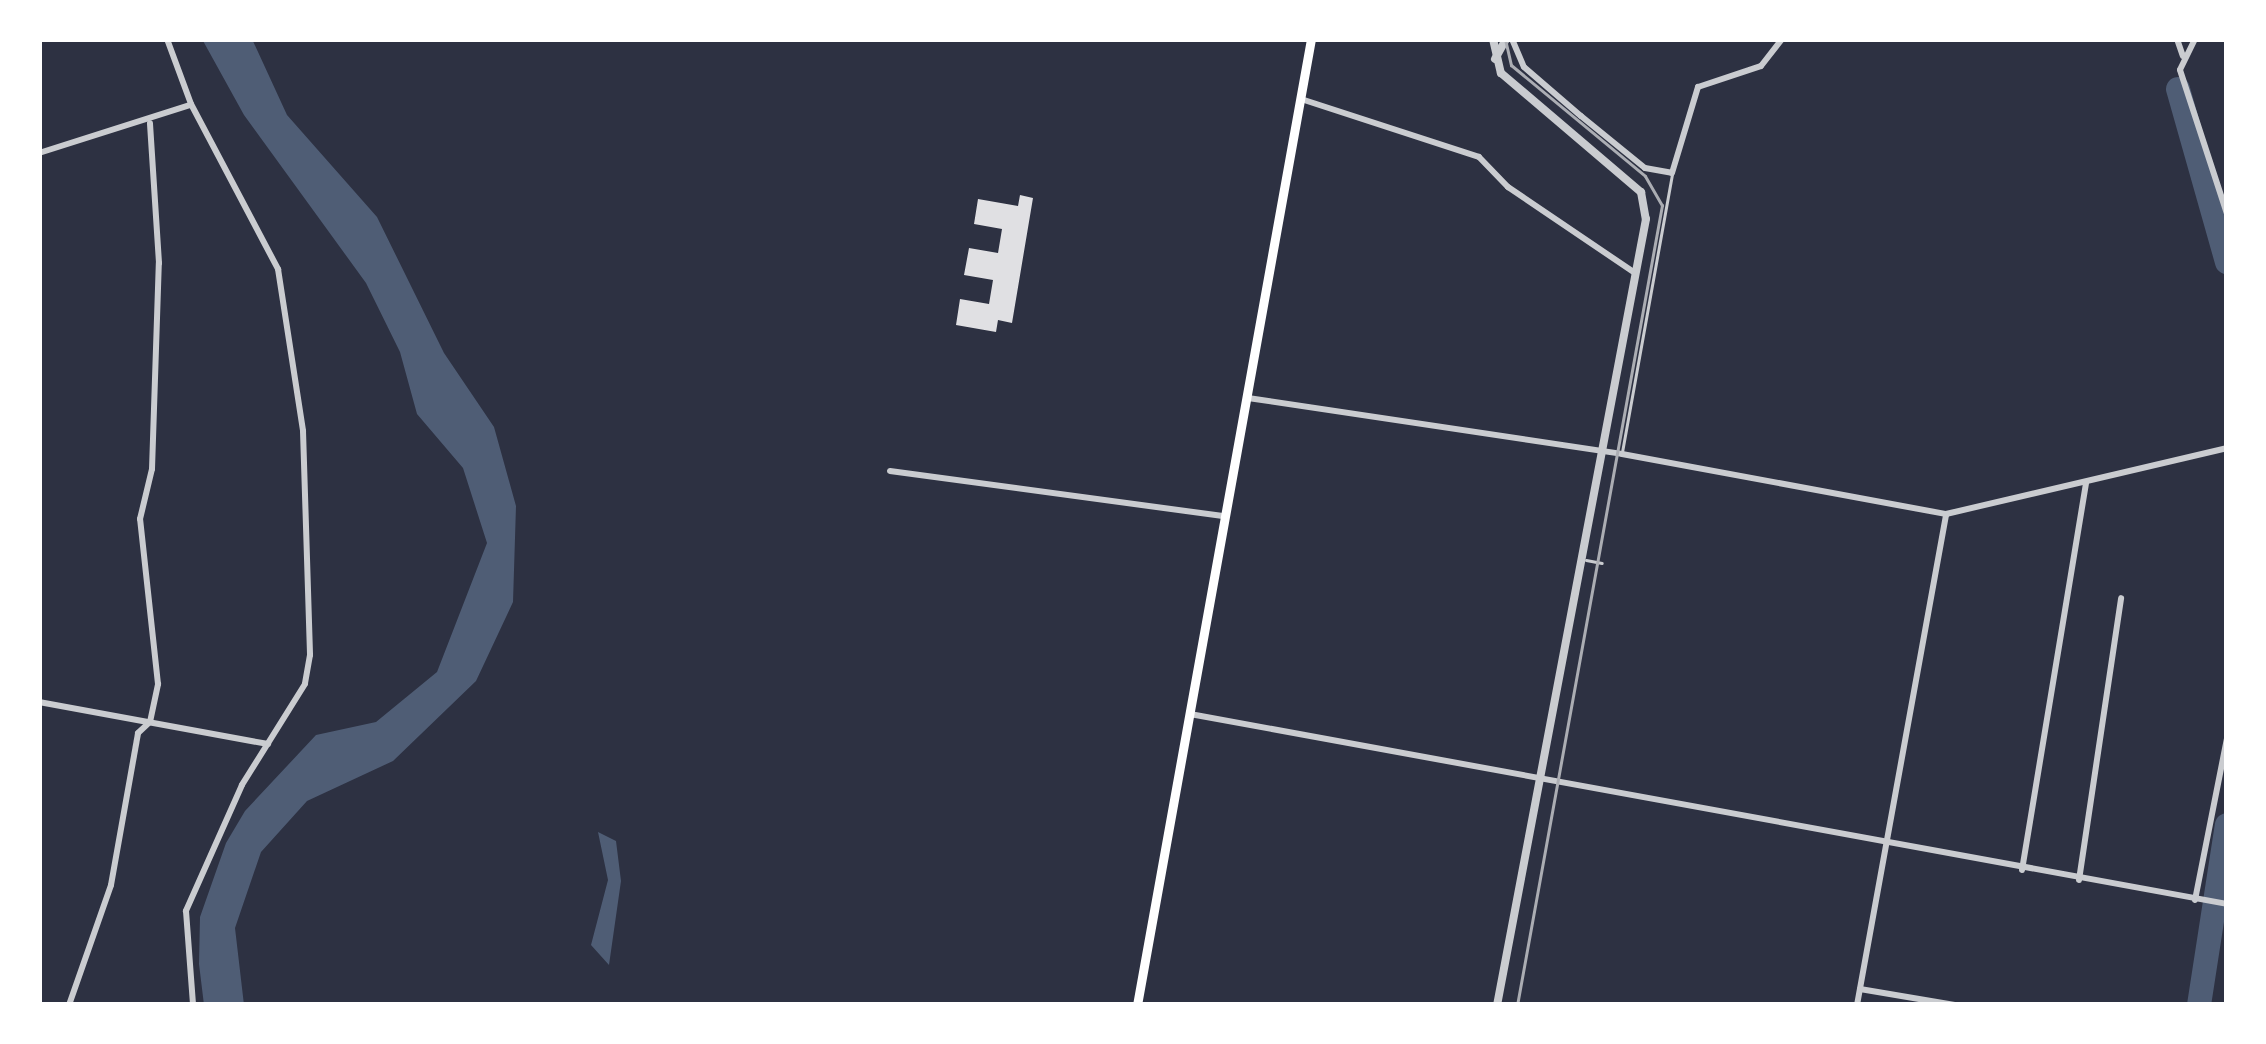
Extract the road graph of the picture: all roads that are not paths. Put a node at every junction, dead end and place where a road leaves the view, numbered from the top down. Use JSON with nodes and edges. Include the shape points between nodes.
{"nodes":[{"id":1,"x":167,"y":39,"type":"edge"},
{"id":2,"x":1311,"y":39,"type":"edge"},
{"id":3,"x":1492,"y":39,"type":"edge"},
{"id":4,"x":1509,"y":39,"type":"edge"},
{"id":5,"x":1782,"y":39,"type":"edge"},
{"id":6,"x":2177,"y":39,"type":"edge"},
{"id":7,"x":2194,"y":39,"type":"edge"},
{"id":8,"x":2183,"y":56,"type":"junction"},
{"id":9,"x":1495,"y":60,"type":"junction"},
{"id":10,"x":1300,"y":99,"type":"junction"},
{"id":11,"x":191,"y":104,"type":"junction"},
{"id":12,"x":150,"y":123,"type":"junction"},
{"id":13,"x":39,"y":153,"type":"edge"},
{"id":14,"x":1672,"y":173,"type":"junction"},
{"id":15,"x":2227,"y":214,"type":"edge"},
{"id":16,"x":1635,"y":273,"type":"junction"},
{"id":17,"x":1248,"y":398,"type":"junction"},
{"id":18,"x":2227,"y":448,"type":"edge"},
{"id":19,"x":1598,"y":450,"type":"junction"},
{"id":20,"x":1622,"y":454,"type":"junction"},
{"id":21,"x":890,"y":471,"type":"dead end"},
{"id":22,"x":2086,"y":482,"type":"junction"},
{"id":23,"x":1946,"y":514,"type":"junction"},
{"id":24,"x":1227,"y":516,"type":"junction"},
{"id":25,"x":1578,"y":558,"type":"junction"},
{"id":26,"x":1602,"y":562,"type":"dead end"},
{"id":27,"x":2121,"y":598,"type":"dead end"},
{"id":28,"x":39,"y":702,"type":"edge"},
{"id":29,"x":1190,"y":714,"type":"junction"},
{"id":30,"x":150,"y":722,"type":"junction"},
{"id":31,"x":2227,"y":740,"type":"edge"},
{"id":32,"x":268,"y":744,"type":"junction"},
{"id":33,"x":1536,"y":781,"type":"junction"},
{"id":34,"x":1884,"y":845,"type":"junction"},
{"id":35,"x":2022,"y":870,"type":"junction"},
{"id":36,"x":2079,"y":880,"type":"junction"},
{"id":37,"x":2199,"y":901,"type":"junction"},
{"id":38,"x":2225,"y":904,"type":"edge"},
{"id":39,"x":1859,"y":989,"type":"junction"},
{"id":40,"x":69,"y":1005,"type":"edge"},
{"id":41,"x":193,"y":1005,"type":"edge"},
{"id":42,"x":1137,"y":1005,"type":"edge"},
{"id":43,"x":1497,"y":1005,"type":"edge"},
{"id":44,"x":1857,"y":1005,"type":"edge"},
{"id":45,"x":1955,"y":1005,"type":"edge"}],
"edges":[{"from":1,"to":11,"type":"street"},
{"from":2,"to":10,"type":"main road"},
{"from":3,"to":9,"type":"street"},
{"from":4,"to":9,"type":"street"},
{"from":4,"to":14,"type":"street","via":[[1524,67],[1581,116],[1645,168]]},
{"from":5,"to":14,"type":"street","via":[[1761,66],[1698,87]]},
{"from":6,"to":8,"type":"street"},
{"from":7,"to":8,"type":"street"},
{"from":8,"to":15,"type":"street","via":[[2180,70]]},
{"from":9,"to":16,"type":"street","via":[[1645,202]]},
{"from":10,"to":16,"type":"street","via":[[1479,157],[1508,188]]},
{"from":10,"to":17,"type":"main road"},
{"from":11,"to":12,"type":"street"},
{"from":11,"to":32,"type":"street","via":[[273,251],[303,431],[310,655],[305,685]]},
{"from":12,"to":13,"type":"street"},
{"from":12,"to":30,"type":"street","via":[[160,190],[152,469],[140,519],[160,652]]},
{"from":14,"to":20,"type":"lane"},
{"from":16,"to":19,"type":"street"},
{"from":17,"to":19,"type":"street"},
{"from":17,"to":24,"type":"main road"},
{"from":18,"to":22,"type":"street"},
{"from":19,"to":20,"type":"street"},
{"from":19,"to":25,"type":"street"},
{"from":20,"to":23,"type":"street"},
{"from":21,"to":24,"type":"street"},
{"from":22,"to":23,"type":"street"},
{"from":22,"to":35,"type":"street"},
{"from":23,"to":34,"type":"street"},
{"from":24,"to":29,"type":"main road"},
{"from":25,"to":26,"type":"lane"},
{"from":25,"to":33,"type":"street"},
{"from":27,"to":36,"type":"street"},
{"from":28,"to":30,"type":"street"},
{"from":29,"to":33,"type":"street"},
{"from":29,"to":42,"type":"main road"},
{"from":30,"to":32,"type":"street"},
{"from":30,"to":40,"type":"street","via":[[138,733],[111,885]]},
{"from":31,"to":37,"type":"street"},
{"from":32,"to":41,"type":"street","via":[[215,838],[186,911]]},
{"from":33,"to":34,"type":"street"},
{"from":33,"to":43,"type":"street"},
{"from":34,"to":35,"type":"street"},
{"from":34,"to":39,"type":"street"},
{"from":35,"to":36,"type":"street"},
{"from":36,"to":37,"type":"street"},
{"from":37,"to":38,"type":"street"},
{"from":39,"to":44,"type":"street"},
{"from":39,"to":45,"type":"street"}]}
